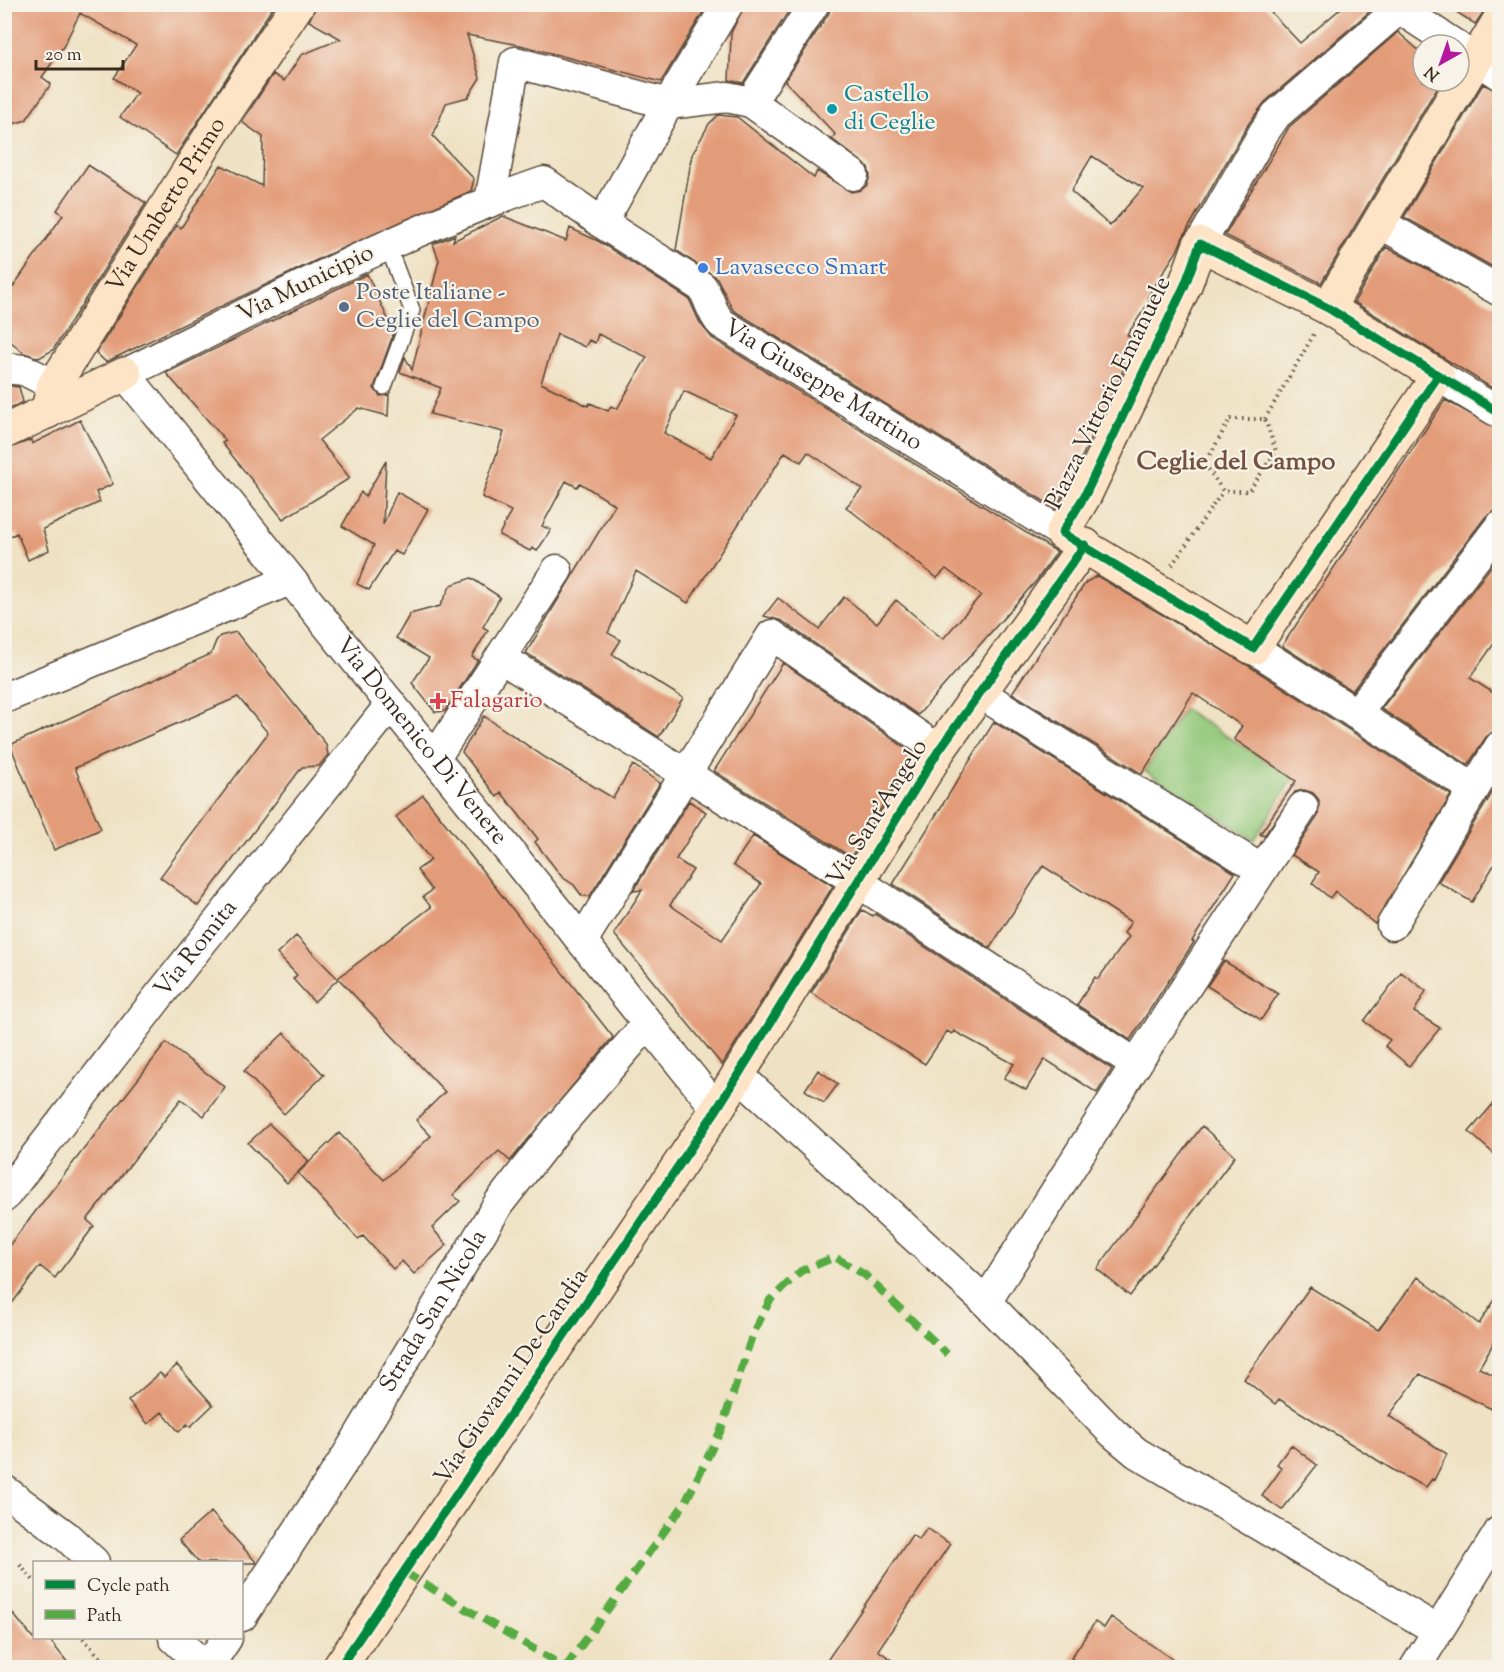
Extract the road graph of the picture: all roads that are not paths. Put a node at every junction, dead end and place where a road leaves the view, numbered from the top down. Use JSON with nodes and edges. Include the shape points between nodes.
{"nodes":[{"id":1,"x":298,"y":4,"type":"edge"},
{"id":2,"x":728,"y":4,"type":"edge"},
{"id":3,"x":814,"y":4,"type":"edge"},
{"id":4,"x":1396,"y":7,"type":"edge"},
{"id":5,"x":1500,"y":19,"type":"edge"},
{"id":6,"x":1472,"y":57,"type":"edge"},
{"id":7,"x":751,"y":102,"type":"junction"},
{"id":8,"x":668,"y":104,"type":"junction"},
{"id":9,"x":853,"y":175,"type":"dead end"},
{"id":10,"x":606,"y":191,"type":"joint"},
{"id":11,"x":490,"y":201,"type":"junction"},
{"id":12,"x":1378,"y":222,"type":"junction"},
{"id":13,"x":602,"y":223,"type":"junction"},
{"id":14,"x":387,"y":244,"type":"junction"},
{"id":15,"x":1200,"y":244,"type":"junction"},
{"id":16,"x":1500,"y":291,"type":"edge"},
{"id":17,"x":1328,"y":308,"type":"junction"},
{"id":18,"x":4,"y":368,"type":"edge"},
{"id":19,"x":125,"y":374,"type":"junction"},
{"id":20,"x":1438,"y":376,"type":"junction"},
{"id":21,"x":384,"y":387,"type":"dead end"},
{"id":22,"x":51,"y":398,"type":"junction"},
{"id":23,"x":1500,"y":412,"type":"edge"},
{"id":24,"x":4,"y":432,"type":"edge"},
{"id":25,"x":1500,"y":526,"type":"edge"},
{"id":26,"x":1074,"y":539,"type":"junction"},
{"id":27,"x":557,"y":570,"type":"dead end"},
{"id":28,"x":290,"y":580,"type":"junction"},
{"id":29,"x":1251,"y":643,"type":"junction"},
{"id":30,"x":501,"y":658,"type":"junction"},
{"id":31,"x":980,"y":693,"type":"junction"},
{"id":32,"x":4,"y":698,"type":"edge"},
{"id":33,"x":390,"y":704,"type":"junction"},
{"id":34,"x":1356,"y":714,"type":"junction"},
{"id":35,"x":1500,"y":746,"type":"edge"},
{"id":36,"x":939,"y":750,"type":"junction"},
{"id":37,"x":435,"y":758,"type":"junction"},
{"id":38,"x":687,"y":775,"type":"junction"},
{"id":39,"x":1474,"y":789,"type":"junction"},
{"id":40,"x":1303,"y":807,"type":"dead end"},
{"id":41,"x":1262,"y":870,"type":"junction"},
{"id":42,"x":858,"y":882,"type":"junction"},
{"id":43,"x":1392,"y":925,"type":"dead end"},
{"id":44,"x":582,"y":941,"type":"junction"},
{"id":45,"x":648,"y":1023,"type":"junction"},
{"id":46,"x":1136,"y":1064,"type":"junction"},
{"id":47,"x":738,"y":1075,"type":"junction"},
{"id":48,"x":717,"y":1109,"type":"junction"},
{"id":49,"x":4,"y":1197,"type":"edge"},
{"id":50,"x":986,"y":1302,"type":"junction"},
{"id":51,"x":4,"y":1490,"type":"edge"},
{"id":52,"x":1500,"y":1531,"type":"edge"},
{"id":53,"x":92,"y":1561,"type":"edge"},
{"id":54,"x":243,"y":1614,"type":"edge"},
{"id":55,"x":1437,"y":1630,"type":"junction"},
{"id":56,"x":175,"y":1639,"type":"edge"},
{"id":57,"x":226,"y":1639,"type":"edge"},
{"id":58,"x":207,"y":1668,"type":"edge"},
{"id":59,"x":339,"y":1668,"type":"edge"},
{"id":60,"x":1415,"y":1668,"type":"edge"}],
"edges":[{"from":1,"to":22,"type":"street","name":"Via Umberto Primo","via":[[223,116]]},
{"from":2,"to":8,"type":"street"},
{"from":3,"to":7,"type":"street"},
{"from":4,"to":6,"type":"street"},
{"from":4,"to":15,"type":"street","via":[[1276,115]]},
{"from":5,"to":6,"type":"street"},
{"from":6,"to":12,"type":"street"},
{"from":7,"to":8,"type":"street","via":[[727,97]]},
{"from":7,"to":9,"type":"street"},
{"from":8,"to":11,"type":"street","via":[[515,62]]},
{"from":8,"to":13,"type":"street"},
{"from":10,"to":10,"type":"street","via":[[652,117],[521,78],[501,184],[543,170]]},
{"from":11,"to":13,"type":"street","name":"Via Municipio","via":[[544,182]]},
{"from":11,"to":14,"type":"street","name":"Via Municipio"},
{"from":12,"to":16,"type":"street"},
{"from":12,"to":17,"type":"street"},
{"from":13,"to":26,"type":"street","name":"Via Giuseppe Martino","via":[[702,287],[711,300],[712,313],[721,323]]},
{"from":14,"to":19,"type":"street","name":"Via Municipio"},
{"from":14,"to":21,"type":"lane","via":[[412,310]]},
{"from":15,"to":17,"type":"street"},
{"from":15,"to":26,"type":"street","name":"Piazza Vittorio Emanuele","via":[[1185,285],[1090,484]]},
{"from":17,"to":20,"type":"street"},
{"from":18,"to":22,"type":"street","via":[[24,370]]},
{"from":19,"to":22,"type":"street"},
{"from":19,"to":28,"type":"street","name":"Via Domenico Di Venere"},
{"from":20,"to":23,"type":"street"},
{"from":20,"to":29,"type":"street"},
{"from":22,"to":24,"type":"street"},
{"from":25,"to":34,"type":"street"},
{"from":26,"to":29,"type":"street"},
{"from":26,"to":31,"type":"street","name":"Via Sant'Angelo"},
{"from":27,"to":30,"type":"street"},
{"from":28,"to":32,"type":"street"},
{"from":28,"to":33,"type":"street","name":"Via Domenico Di Venere"},
{"from":29,"to":29,"type":"street","via":[[1085,533],[1196,289],[1213,262],[1298,306],[1420,384]]},
{"from":29,"to":34,"type":"street"},
{"from":30,"to":37,"type":"street"},
{"from":30,"to":38,"type":"street"},
{"from":31,"to":36,"type":"street","name":"Via Sant'Angelo"},
{"from":31,"to":41,"type":"street"},
{"from":33,"to":37,"type":"street","name":"Via Domenico Di Venere"},
{"from":33,"to":49,"type":"street","name":"Via Romita"},
{"from":34,"to":39,"type":"street"},
{"from":35,"to":39,"type":"street"},
{"from":36,"to":38,"type":"street","via":[[772,635]]},
{"from":36,"to":42,"type":"street","name":"Via Sant'Angelo"},
{"from":37,"to":44,"type":"street","name":"Via Domenico Di Venere"},
{"from":38,"to":42,"type":"street"},
{"from":38,"to":44,"type":"street"},
{"from":39,"to":43,"type":"street"},
{"from":40,"to":41,"type":"street"},
{"from":41,"to":46,"type":"street"},
{"from":42,"to":46,"type":"street"},
{"from":42,"to":47,"type":"street","name":"Via Sant'Angelo"},
{"from":44,"to":45,"type":"street","name":"Via Domenico Di Venere"},
{"from":45,"to":48,"type":"street","name":"Via Domenico Di Venere"},
{"from":45,"to":54,"type":"street","name":"Strada San Nicola","via":[[499,1203],[348,1454]]},
{"from":46,"to":50,"type":"street"},
{"from":47,"to":48,"type":"street","name":"Via Sant'Angelo"},
{"from":47,"to":50,"type":"street"},
{"from":48,"to":59,"type":"street","name":"Via Giovanni De Candia"},
{"from":50,"to":55,"type":"street","via":[[1137,1453]]},
{"from":51,"to":53,"type":"street","via":[[66,1536]]},
{"from":52,"to":55,"type":"street"},
{"from":55,"to":60,"type":"street"},
{"from":56,"to":58,"type":"street"},
{"from":57,"to":58,"type":"street"}]}
